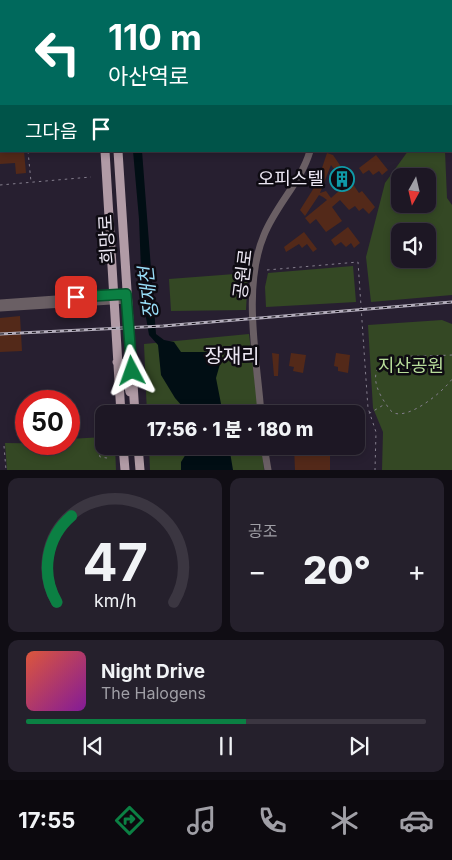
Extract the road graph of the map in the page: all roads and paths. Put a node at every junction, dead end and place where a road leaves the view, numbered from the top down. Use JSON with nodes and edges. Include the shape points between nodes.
{"nodes":[{"id":1,"x":28,"y":152,"type":"edge"},
{"id":2,"x":105,"y":152,"type":"edge"},
{"id":3,"x":118,"y":152,"type":"edge"},
{"id":4,"x":310,"y":152,"type":"edge"},
{"id":5,"x":91,"y":177,"type":"dead end"},
{"id":6,"x":31,"y":183,"type":"junction"},
{"id":7,"x":0,"y":185,"type":"edge"},
{"id":8,"x":267,"y":270,"type":"dead end"},
{"id":9,"x":127,"y":297,"type":"junction"},
{"id":10,"x":0,"y":298,"type":"edge"},
{"id":11,"x":114,"y":298,"type":"junction"},
{"id":12,"x":18,"y":300,"type":"junction"},
{"id":13,"x":0,"y":303,"type":"edge"},
{"id":14,"x":2,"y":309,"type":"edge"},
{"id":15,"x":452,"y":355,"type":"edge"},
{"id":16,"x":117,"y":362,"type":"junction"},
{"id":17,"x":452,"y":379,"type":"edge"},
{"id":18,"x":386,"y":404,"type":"junction"},
{"id":19,"x":120,"y":405,"type":"edge"},
{"id":20,"x":133,"y":405,"type":"edge"},
{"id":21,"x":135,"y":405,"type":"edge"},
{"id":22,"x":261,"y":405,"type":"edge"},
{"id":23,"x":370,"y":413,"type":"junction"},
{"id":24,"x":365,"y":414,"type":"edge"},
{"id":25,"x":4,"y":446,"type":"dead end"},
{"id":26,"x":124,"y":455,"type":"edge"},
{"id":27,"x":139,"y":455,"type":"edge"},
{"id":28,"x":266,"y":455,"type":"edge"},
{"id":29,"x":6,"y":470,"type":"edge"},
{"id":30,"x":125,"y":470,"type":"edge"},
{"id":31,"x":140,"y":470,"type":"edge"},
{"id":32,"x":268,"y":470,"type":"edge"},
{"id":33,"x":375,"y":470,"type":"edge"}],
"edges":[{"from":1,"to":6,"type":"path"},
{"from":2,"to":11,"type":"main road","name":"희망로"},
{"from":3,"to":9,"type":"main road","name":"희망로"},
{"from":4,"to":22,"type":"street","name":"공원로","via":[[306,168],[264,235],[255,270],[255,340]]},
{"from":5,"to":6,"type":"path"},
{"from":6,"to":7,"type":"path"},
{"from":8,"to":23,"type":"path","via":[[358,262]]},
{"from":9,"to":11,"type":"street"},
{"from":9,"to":21,"type":"main road","name":"희망로"},
{"from":10,"to":12,"type":"street"},
{"from":11,"to":12,"type":"street"},
{"from":11,"to":14,"type":"street"},
{"from":11,"to":16,"type":"main road","name":"희망로"},
{"from":12,"to":13,"type":"street"},
{"from":15,"to":18,"type":"path","via":[[388,360],[379,370],[375,384]]},
{"from":16,"to":19,"type":"main road","name":"희망로"},
{"from":16,"to":20,"type":"main road","via":[[124,364]]},
{"from":17,"to":18,"type":"path","via":[[440,394],[408,411],[394,413]]},
{"from":18,"to":23,"type":"path"},
{"from":23,"to":24,"type":"path"},
{"from":23,"to":33,"type":"path","via":[[376,432]]},
{"from":25,"to":29,"type":"path"},
{"from":26,"to":30,"type":"main road"},
{"from":27,"to":31,"type":"main road"},
{"from":28,"to":32,"type":"street"}]}
